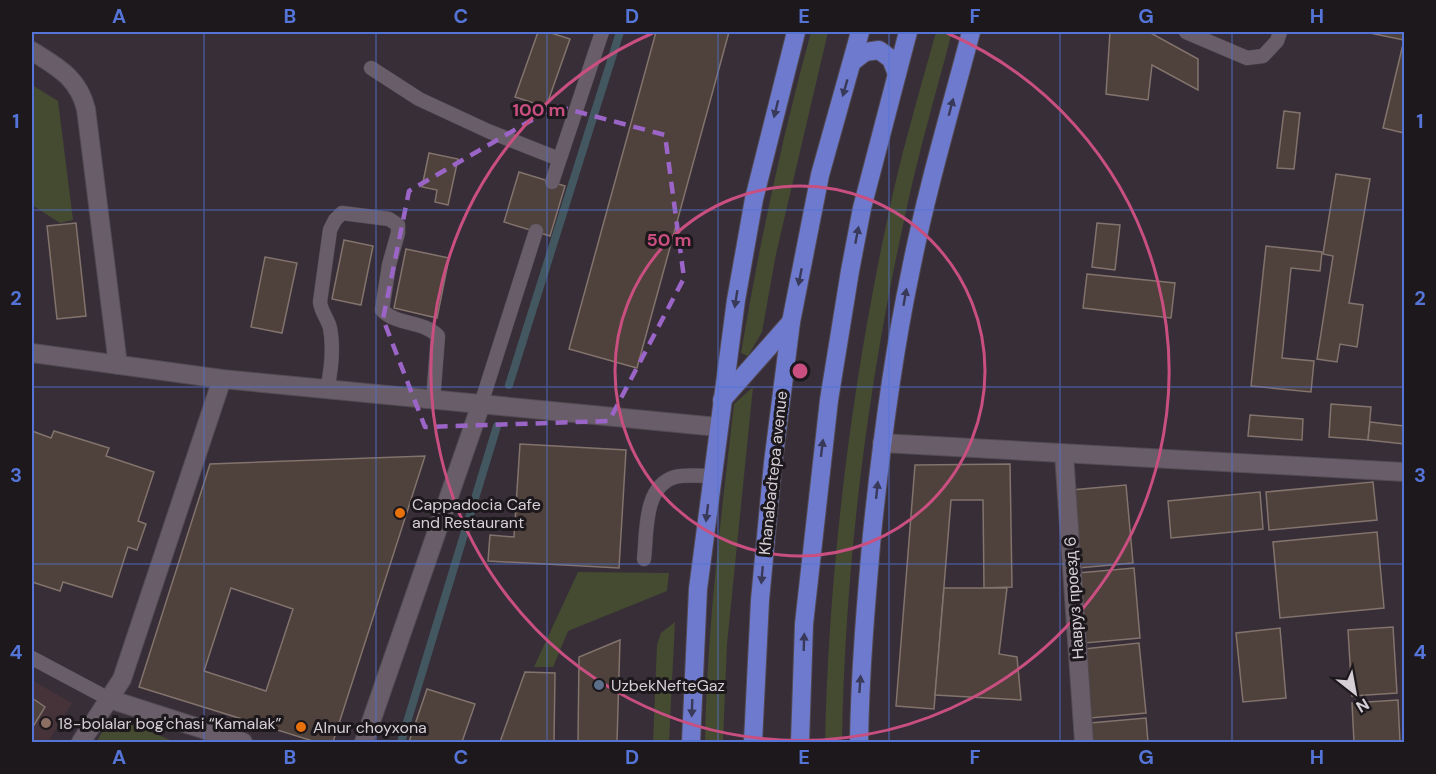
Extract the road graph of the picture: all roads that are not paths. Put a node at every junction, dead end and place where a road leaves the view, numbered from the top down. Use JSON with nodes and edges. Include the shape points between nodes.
{"nodes":[{"id":1,"x":602,"y":32,"type":"edge"},
{"id":2,"x":796,"y":32,"type":"edge"},
{"id":3,"x":860,"y":32,"type":"edge"},
{"id":4,"x":908,"y":32,"type":"edge"},
{"id":5,"x":971,"y":32,"type":"edge"},
{"id":6,"x":1186,"y":32,"type":"edge"},
{"id":7,"x":1280,"y":32,"type":"edge"},
{"id":8,"x":32,"y":51,"type":"edge"},
{"id":9,"x":852,"y":62,"type":"junction"},
{"id":10,"x":371,"y":68,"type":"dead end"},
{"id":11,"x":897,"y":74,"type":"junction"},
{"id":12,"x":559,"y":159,"type":"junction"},
{"id":13,"x":552,"y":182,"type":"dead end"},
{"id":14,"x":536,"y":231,"type":"dead end"},
{"id":15,"x":791,"y":322,"type":"junction"},
{"id":16,"x":32,"y":353,"type":"edge"},
{"id":17,"x":118,"y":365,"type":"junction"},
{"id":18,"x":222,"y":379,"type":"junction"},
{"id":19,"x":327,"y":390,"type":"junction"},
{"id":20,"x":433,"y":400,"type":"junction"},
{"id":21,"x":722,"y":400,"type":"junction"},
{"id":22,"x":481,"y":404,"type":"junction"},
{"id":23,"x":718,"y":427,"type":"junction"},
{"id":24,"x":882,"y":442,"type":"junction"},
{"id":25,"x":1064,"y":454,"type":"junction"},
{"id":26,"x":1404,"y":472,"type":"edge"},
{"id":27,"x":712,"y":476,"type":"junction"},
{"id":28,"x":644,"y":559,"type":"dead end"},
{"id":29,"x":32,"y":658,"type":"edge"},
{"id":30,"x":109,"y":699,"type":"junction"},
{"id":31,"x":81,"y":742,"type":"edge"},
{"id":32,"x":243,"y":742,"type":"edge"},
{"id":33,"x":364,"y":742,"type":"edge"},
{"id":34,"x":691,"y":742,"type":"edge"},
{"id":35,"x":753,"y":742,"type":"edge"},
{"id":36,"x":800,"y":742,"type":"edge"},
{"id":37,"x":859,"y":742,"type":"edge"},
{"id":38,"x":1084,"y":742,"type":"edge"}],
"edges":[{"from":1,"to":12,"type":"lane"},
{"from":2,"to":21,"type":"highway","one_way":true,"via":[[750,219]]},
{"from":3,"to":9,"type":"highway","name":"Khanabadtepa avenue"},
{"from":4,"to":11,"type":"highway"},
{"from":24,"to":5,"type":"highway","one_way":true,"via":[[910,272]]},
{"from":6,"to":7,"type":"lane","via":[[1247,58],[1263,56]]},
{"from":8,"to":17,"type":"street","via":[[59,68],[82,94]]},
{"from":9,"to":11,"type":"highway","via":[[865,52],[879,50],[891,59]]},
{"from":9,"to":15,"type":"highway","name":"Khanabadtepa avenue","one_way":true,"via":[[820,175]]},
{"from":10,"to":12,"type":"lane","via":[[419,99]]},
{"from":36,"to":11,"type":"highway","one_way":true,"via":[[804,624],[829,400],[862,208]]},
{"from":12,"to":13,"type":"lane"},
{"from":14,"to":22,"type":"lane"},
{"from":15,"to":21,"type":"highway"},
{"from":15,"to":35,"type":"highway","name":"Khanabadtepa avenue","one_way":true,"via":[[760,600]]},
{"from":16,"to":17,"type":"street"},
{"from":17,"to":18,"type":"street"},
{"from":18,"to":19,"type":"street"},
{"from":18,"to":30,"type":"street","via":[[122,679]]},
{"from":19,"to":20,"type":"street"},
{"from":19,"to":20,"type":"lane","via":[[330,329],[320,302],[330,230],[342,213],[389,219],[398,225],[382,310],[388,316],[431,328],[438,336]]},
{"from":20,"to":22,"type":"street"},
{"from":21,"to":23,"type":"highway"},
{"from":22,"to":23,"type":"street"},
{"from":22,"to":33,"type":"street"},
{"from":23,"to":27,"type":"highway"},
{"from":24,"to":25,"type":"street"},
{"from":37,"to":24,"type":"highway","one_way":true,"via":[[864,635]]},
{"from":25,"to":26,"type":"street"},
{"from":25,"to":38,"type":"street","name":"Навруз проезд 6"},
{"from":27,"to":28,"type":"lane","via":[[674,477],[658,488],[650,504]]},
{"from":27,"to":34,"type":"highway","one_way":true,"via":[[698,589]]},
{"from":29,"to":30,"type":"lane"},
{"from":30,"to":31,"type":"street"},
{"from":30,"to":32,"type":"street"}]}
